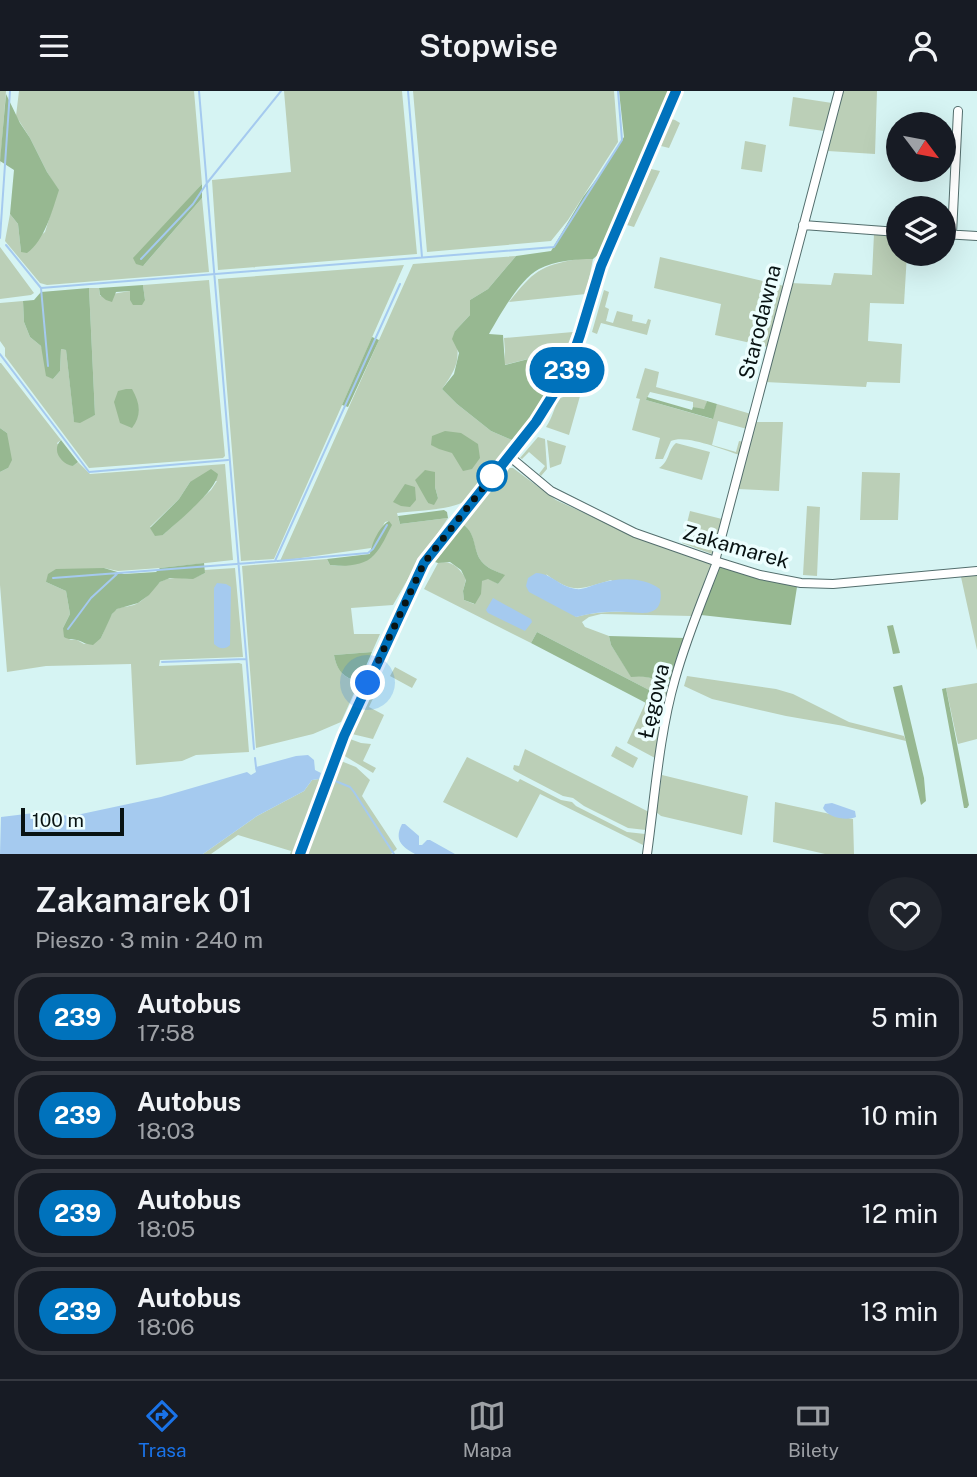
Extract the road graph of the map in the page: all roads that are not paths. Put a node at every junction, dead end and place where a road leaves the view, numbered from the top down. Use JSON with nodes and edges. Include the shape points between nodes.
{"nodes":[{"id":1,"x":676,"y":91,"type":"edge"},
{"id":2,"x":839,"y":91,"type":"edge"},
{"id":3,"x":958,"y":111,"type":"dead end"},
{"id":4,"x":950,"y":196,"type":"edge"},
{"id":5,"x":803,"y":225,"type":"junction"},
{"id":6,"x":886,"y":231,"type":"edge"},
{"id":7,"x":956,"y":235,"type":"edge"},
{"id":8,"x":977,"y":236,"type":"edge"},
{"id":9,"x":509,"y":456,"type":"junction"},
{"id":10,"x":716,"y":562,"type":"junction"},
{"id":11,"x":977,"y":571,"type":"edge"},
{"id":12,"x":300,"y":854,"type":"edge"},
{"id":13,"x":647,"y":854,"type":"edge"}],
"edges":[{"from":1,"to":9,"type":"street","via":[[601,266],[566,372],[544,411]]},
{"from":2,"to":5,"type":"street","name":"Starodawna"},
{"from":3,"to":4,"type":"street"},
{"from":5,"to":6,"type":"street"},
{"from":5,"to":10,"type":"street","name":"Starodawna"},
{"from":7,"to":8,"type":"street"},
{"from":9,"to":10,"type":"street","name":"Zakamarek","via":[[560,497],[635,533]]},
{"from":9,"to":12,"type":"street","via":[[424,563],[344,736]]},
{"from":10,"to":11,"type":"street","name":"Zakamarek","via":[[820,584]]},
{"from":10,"to":13,"type":"street","name":"Łęgowa","via":[[670,699]]}]}
